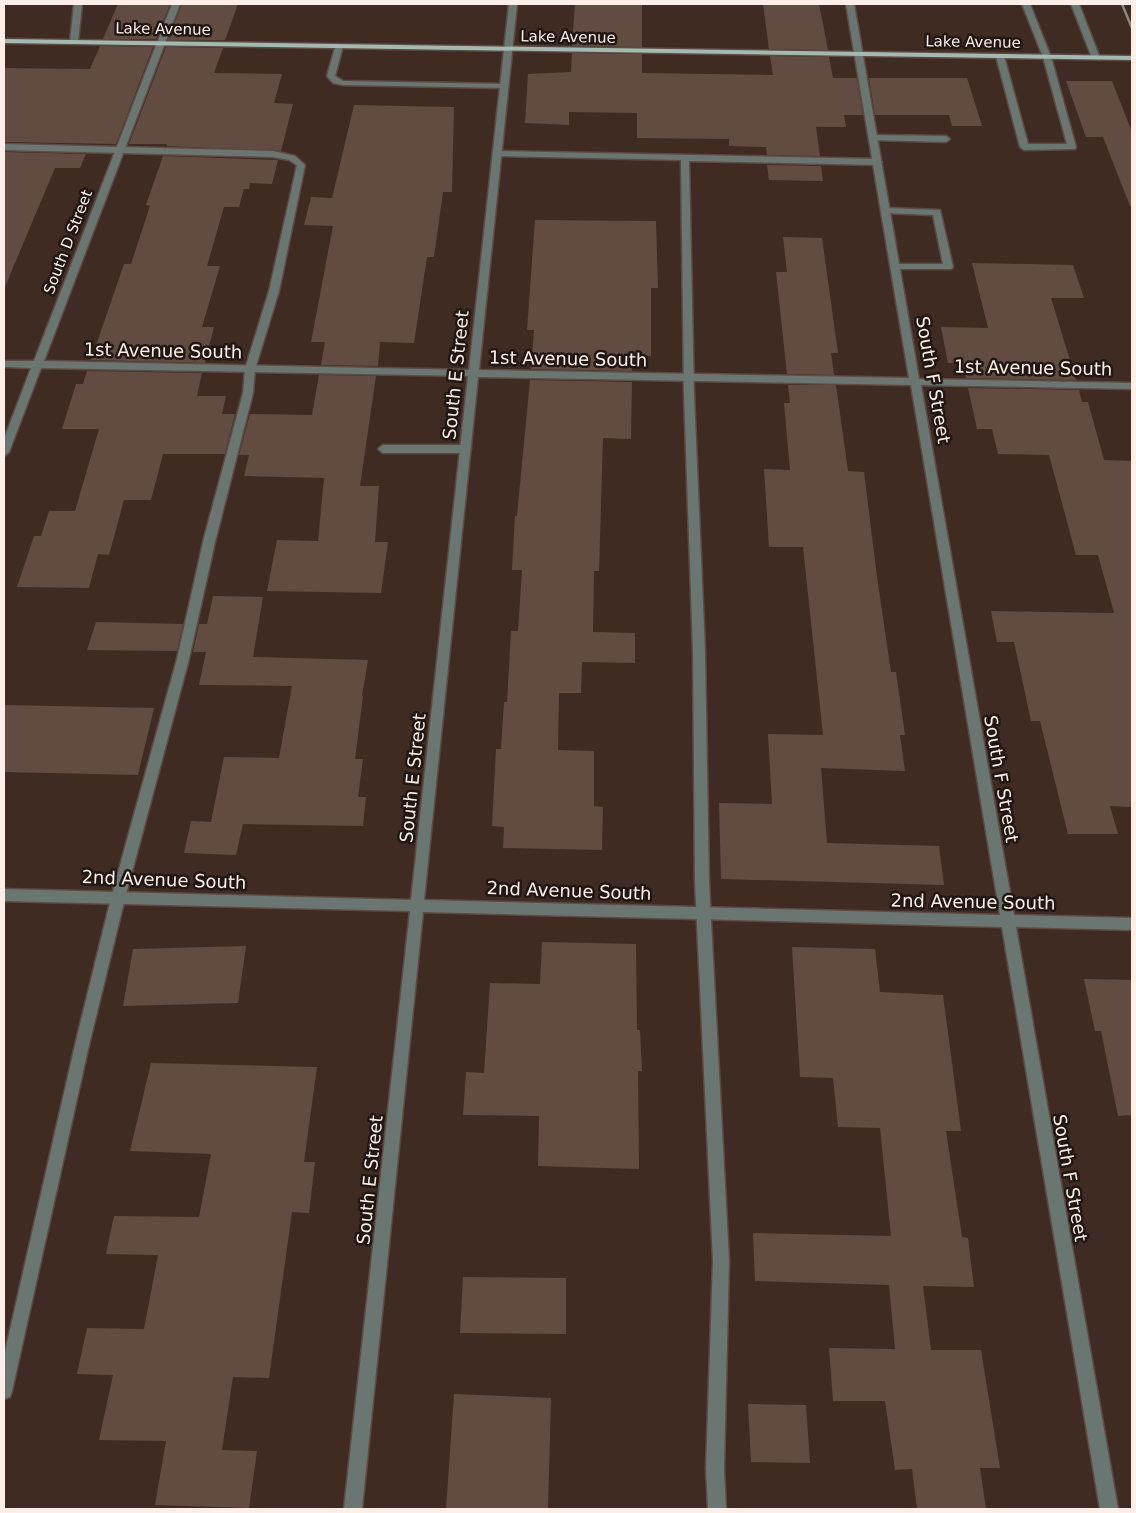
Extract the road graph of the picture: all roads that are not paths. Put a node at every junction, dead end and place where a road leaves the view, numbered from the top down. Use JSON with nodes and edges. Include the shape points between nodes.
{"nodes":[{"id":1,"x":78,"y":4,"type":"edge"},
{"id":2,"x":176,"y":4,"type":"edge"},
{"id":3,"x":513,"y":4,"type":"edge"},
{"id":4,"x":850,"y":4,"type":"edge"},
{"id":5,"x":1026,"y":4,"type":"edge"},
{"id":6,"x":1076,"y":4,"type":"edge"},
{"id":7,"x":4,"y":41,"type":"edge"},
{"id":8,"x":74,"y":42,"type":"junction"},
{"id":9,"x":161,"y":43,"type":"junction"},
{"id":10,"x":340,"y":46,"type":"junction"},
{"id":11,"x":508,"y":50,"type":"junction"},
{"id":12,"x":859,"y":55,"type":"junction"},
{"id":13,"x":1000,"y":56,"type":"junction"},
{"id":14,"x":1047,"y":57,"type":"junction"},
{"id":15,"x":1096,"y":58,"type":"junction"},
{"id":16,"x":1132,"y":58,"type":"edge"},
{"id":17,"x":504,"y":86,"type":"junction"},
{"id":18,"x":873,"y":138,"type":"junction"},
{"id":19,"x":946,"y":139,"type":"dead end"},
{"id":20,"x":4,"y":147,"type":"edge"},
{"id":21,"x":120,"y":149,"type":"junction"},
{"id":22,"x":497,"y":154,"type":"junction"},
{"id":23,"x":685,"y":159,"type":"junction"},
{"id":24,"x":878,"y":162,"type":"junction"},
{"id":25,"x":886,"y":211,"type":"junction"},
{"id":26,"x":896,"y":268,"type":"junction"},
{"id":27,"x":4,"y":364,"type":"edge"},
{"id":28,"x":38,"y":364,"type":"junction"},
{"id":29,"x":250,"y":369,"type":"junction"},
{"id":30,"x":474,"y":373,"type":"junction"},
{"id":31,"x":688,"y":378,"type":"junction"},
{"id":32,"x":915,"y":382,"type":"junction"},
{"id":33,"x":1132,"y":386,"type":"edge"},
{"id":34,"x":382,"y":449,"type":"dead end"},
{"id":35,"x":466,"y":449,"type":"junction"},
{"id":36,"x":4,"y":452,"type":"edge"},
{"id":37,"x":4,"y":895,"type":"edge"},
{"id":38,"x":118,"y":898,"type":"junction"},
{"id":39,"x":417,"y":906,"type":"junction"},
{"id":40,"x":705,"y":914,"type":"junction"},
{"id":41,"x":1008,"y":922,"type":"junction"},
{"id":42,"x":1132,"y":924,"type":"edge"},
{"id":43,"x":4,"y":1390,"type":"edge"},
{"id":44,"x":353,"y":1509,"type":"edge"},
{"id":45,"x":717,"y":1509,"type":"edge"},
{"id":46,"x":1109,"y":1509,"type":"edge"}],
"edges":[{"from":1,"to":8,"type":"street"},
{"from":2,"to":9,"type":"street","name":"South D Street"},
{"from":3,"to":11,"type":"street","name":"South E Street"},
{"from":4,"to":12,"type":"street","name":"South F Street"},
{"from":5,"to":14,"type":"street"},
{"from":6,"to":15,"type":"street"},
{"from":7,"to":8,"type":"main road","name":"Lake Avenue"},
{"from":8,"to":9,"type":"main road","name":"Lake Avenue"},
{"from":9,"to":10,"type":"main road","name":"Lake Avenue"},
{"from":9,"to":21,"type":"street","name":"South D Street"},
{"from":10,"to":11,"type":"main road","name":"Lake Avenue"},
{"from":10,"to":17,"type":"street","via":[[332,76],[343,83]]},
{"from":11,"to":12,"type":"main road","name":"Lake Avenue"},
{"from":11,"to":17,"type":"street","name":"South E Street"},
{"from":12,"to":13,"type":"main road","name":"Lake Avenue"},
{"from":12,"to":18,"type":"street","name":"South F Street"},
{"from":13,"to":14,"type":"main road","name":"Lake Avenue"},
{"from":13,"to":14,"type":"street","via":[[1024,147],[1072,148]]},
{"from":14,"to":15,"type":"main road","name":"Lake Avenue"},
{"from":15,"to":16,"type":"main road","name":"Lake Avenue"},
{"from":17,"to":22,"type":"street","name":"South E Street"},
{"from":18,"to":19,"type":"street"},
{"from":18,"to":24,"type":"street","name":"South F Street"},
{"from":20,"to":21,"type":"street"},
{"from":21,"to":28,"type":"street","name":"South D Street"},
{"from":21,"to":29,"type":"street","via":[[279,155],[301,165],[274,291]]},
{"from":22,"to":23,"type":"street"},
{"from":22,"to":30,"type":"street","name":"South E Street"},
{"from":23,"to":24,"type":"street"},
{"from":23,"to":31,"type":"street"},
{"from":24,"to":25,"type":"street","name":"South F Street"},
{"from":25,"to":26,"type":"street","name":"South F Street"},
{"from":25,"to":26,"type":"street","via":[[937,212],[948,267]]},
{"from":26,"to":32,"type":"street","name":"South F Street"},
{"from":27,"to":28,"type":"street","name":"1st Avenue South"},
{"from":28,"to":29,"type":"street","name":"1st Avenue South"},
{"from":28,"to":36,"type":"street","name":"South D Street"},
{"from":29,"to":30,"type":"street","name":"1st Avenue South"},
{"from":29,"to":38,"type":"street","via":[[248,393],[214,520],[183,659]]},
{"from":30,"to":31,"type":"street","name":"1st Avenue South"},
{"from":30,"to":35,"type":"street","name":"South E Street"},
{"from":31,"to":32,"type":"street","name":"1st Avenue South"},
{"from":31,"to":40,"type":"street"},
{"from":32,"to":33,"type":"street","name":"1st Avenue South"},
{"from":32,"to":41,"type":"street","name":"South F Street"},
{"from":34,"to":35,"type":"street"},
{"from":35,"to":39,"type":"street","name":"South E Street"},
{"from":37,"to":38,"type":"street","name":"2nd Avenue South"},
{"from":38,"to":39,"type":"street","name":"2nd Avenue South"},
{"from":38,"to":43,"type":"street"},
{"from":39,"to":40,"type":"street","name":"2nd Avenue South"},
{"from":39,"to":44,"type":"street","name":"South E Street"},
{"from":40,"to":41,"type":"street","name":"2nd Avenue South"},
{"from":40,"to":45,"type":"street","via":[[720,1261]]},
{"from":41,"to":42,"type":"street","name":"2nd Avenue South"},
{"from":41,"to":46,"type":"street","name":"South F Street"}]}
